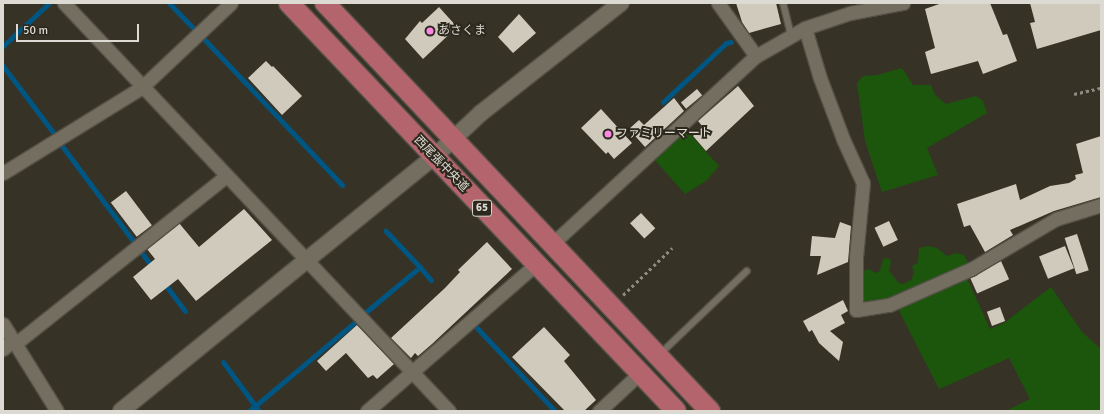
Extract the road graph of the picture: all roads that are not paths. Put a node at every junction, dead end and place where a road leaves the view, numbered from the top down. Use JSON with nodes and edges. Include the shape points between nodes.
{"nodes":[{"id":1,"x":64,"y":3,"type":"edge"},
{"id":2,"x":231,"y":3,"type":"edge"},
{"id":3,"x":289,"y":3,"type":"edge"},
{"id":4,"x":325,"y":3,"type":"edge"},
{"id":5,"x":622,"y":3,"type":"edge"},
{"id":6,"x":718,"y":3,"type":"edge"},
{"id":7,"x":782,"y":3,"type":"edge"},
{"id":8,"x":903,"y":3,"type":"edge"},
{"id":9,"x":885,"y":5,"type":"edge"},
{"id":10,"x":806,"y":28,"type":"junction"},
{"id":11,"x":791,"y":36,"type":"junction"},
{"id":12,"x":756,"y":56,"type":"junction"},
{"id":13,"x":142,"y":87,"type":"junction"},
{"id":14,"x":453,"y":140,"type":"junction"},
{"id":15,"x":434,"y":157,"type":"junction"},
{"id":16,"x":3,"y":173,"type":"edge"},
{"id":17,"x":226,"y":176,"type":"junction"},
{"id":18,"x":1101,"y":205,"type":"edge"},
{"id":19,"x":552,"y":244,"type":"junction"},
{"id":20,"x":307,"y":261,"type":"junction"},
{"id":21,"x":536,"y":264,"type":"junction"},
{"id":22,"x":747,"y":271,"type":"dead end"},
{"id":23,"x":3,"y":324,"type":"edge"},
{"id":24,"x":14,"y":342,"type":"junction"},
{"id":25,"x":3,"y":349,"type":"edge"},
{"id":26,"x":658,"y":356,"type":"junction"},
{"id":27,"x":413,"y":372,"type":"junction"},
{"id":28,"x":640,"y":373,"type":"junction"},
{"id":29,"x":57,"y":411,"type":"edge"},
{"id":30,"x":121,"y":411,"type":"edge"},
{"id":31,"x":367,"y":411,"type":"edge"},
{"id":32,"x":449,"y":411,"type":"edge"},
{"id":33,"x":599,"y":411,"type":"edge"},
{"id":34,"x":676,"y":411,"type":"edge"},
{"id":35,"x":710,"y":411,"type":"edge"}],
"edges":[{"from":1,"to":13,"type":"street"},
{"from":2,"to":13,"type":"street"},
{"from":3,"to":15,"type":"main road","name":"西尾張中央道","number":"65"},
{"from":4,"to":14,"type":"main road","name":"西尾張中央道","number":"65"},
{"from":5,"to":14,"type":"street","via":[[481,113]]},
{"from":6,"to":12,"type":"street"},
{"from":7,"to":11,"type":"lane"},
{"from":8,"to":9,"type":"street"},
{"from":9,"to":10,"type":"street","via":[[850,13]]},
{"from":10,"to":11,"type":"street"},
{"from":10,"to":18,"type":"street","via":[[820,78],[863,183],[856,257],[856,310],[889,305],[971,269],[1056,219]]},
{"from":11,"to":12,"type":"street"},
{"from":12,"to":19,"type":"street"},
{"from":13,"to":16,"type":"street"},
{"from":13,"to":17,"type":"street"},
{"from":14,"to":15,"type":"street"},
{"from":14,"to":19,"type":"main road","name":"西尾張中央道","number":"65"},
{"from":15,"to":20,"type":"street"},
{"from":15,"to":21,"type":"main road","name":"西尾張中央道","number":"65"},
{"from":17,"to":20,"type":"street"},
{"from":17,"to":24,"type":"street"},
{"from":19,"to":26,"type":"main road","name":"西尾張中央道","number":"65"},
{"from":20,"to":27,"type":"street"},
{"from":20,"to":30,"type":"street"},
{"from":21,"to":27,"type":"street"},
{"from":21,"to":28,"type":"main road","name":"西尾張中央道","number":"65"},
{"from":22,"to":26,"type":"lane"},
{"from":23,"to":24,"type":"street"},
{"from":24,"to":25,"type":"street"},
{"from":24,"to":29,"type":"street"},
{"from":26,"to":35,"type":"main road","name":"西尾張中央道","number":"65"},
{"from":27,"to":31,"type":"street"},
{"from":27,"to":32,"type":"street"},
{"from":28,"to":33,"type":"street"},
{"from":28,"to":34,"type":"main road","name":"西尾張中央道","number":"65"}]}
